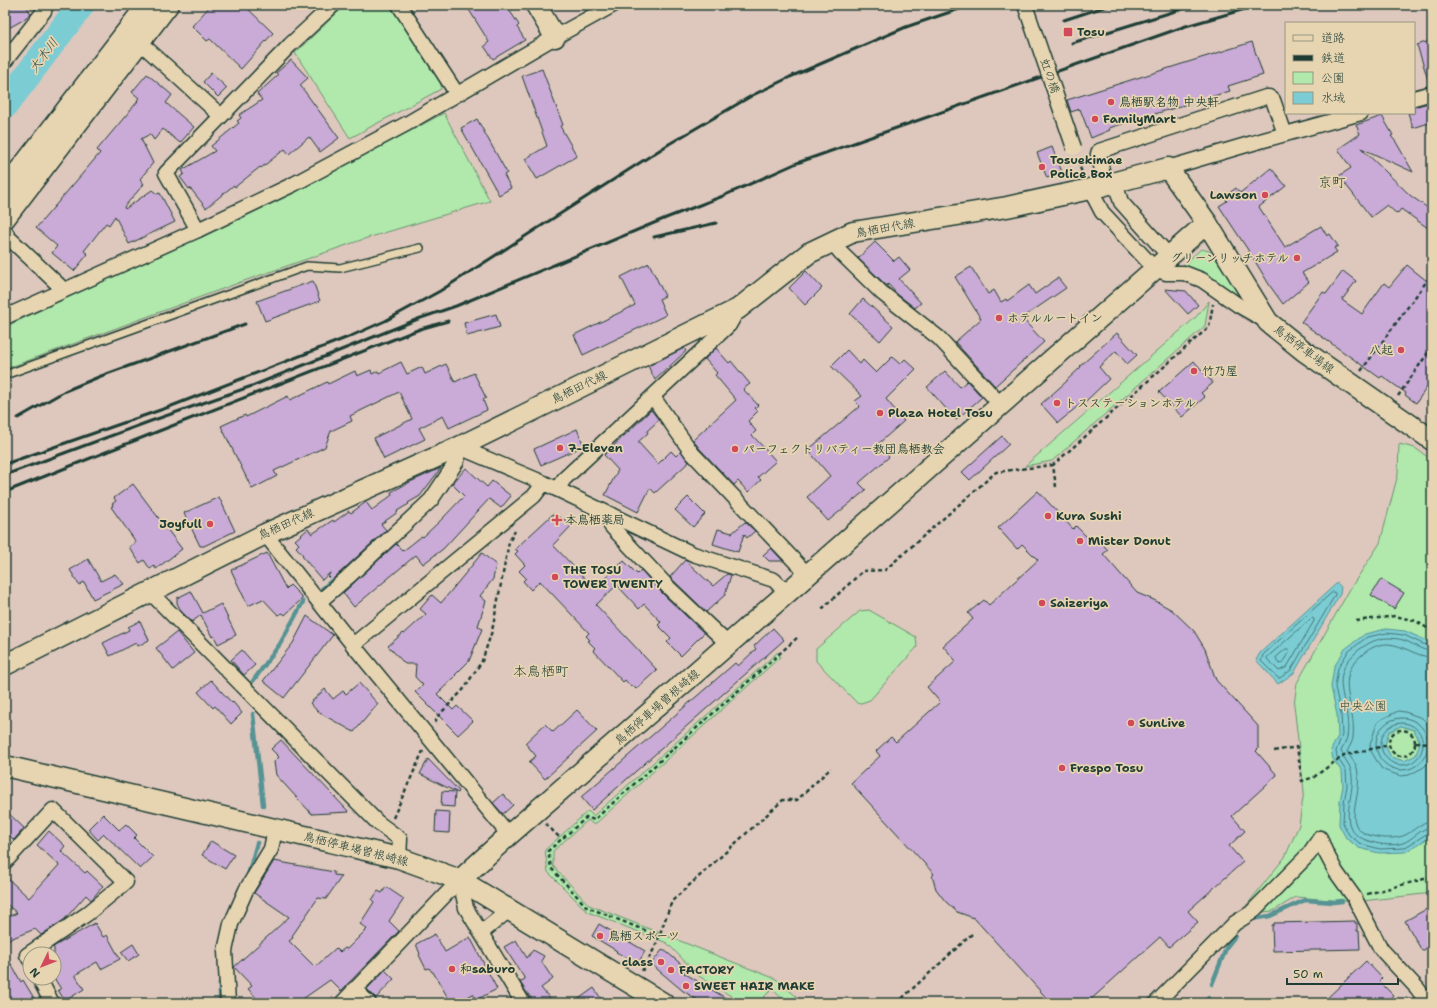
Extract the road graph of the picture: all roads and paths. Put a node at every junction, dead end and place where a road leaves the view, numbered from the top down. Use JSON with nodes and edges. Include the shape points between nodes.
{"nodes":[{"id":1,"x":46,"y":5,"type":"edge"},
{"id":2,"x":148,"y":5,"type":"edge"},
{"id":3,"x":168,"y":5,"type":"edge"},
{"id":4,"x":333,"y":5,"type":"edge"},
{"id":5,"x":399,"y":5,"type":"edge"},
{"id":6,"x":536,"y":5,"type":"edge"},
{"id":7,"x":613,"y":5,"type":"edge"},
{"id":8,"x":1025,"y":5,"type":"edge"},
{"id":9,"x":134,"y":37,"type":"junction"},
{"id":10,"x":555,"y":37,"type":"junction"},
{"id":11,"x":5,"y":61,"type":"edge"},
{"id":12,"x":1432,"y":93,"type":"edge"},
{"id":13,"x":457,"y":94,"type":"junction"},
{"id":14,"x":1415,"y":98,"type":"edge"},
{"id":15,"x":1357,"y":114,"type":"edge"},
{"id":16,"x":222,"y":116,"type":"junction"},
{"id":17,"x":1285,"y":134,"type":"junction"},
{"id":18,"x":1074,"y":148,"type":"dead end"},
{"id":19,"x":1168,"y":168,"type":"junction"},
{"id":20,"x":1102,"y":186,"type":"junction"},
{"id":21,"x":5,"y":187,"type":"edge"},
{"id":22,"x":5,"y":218,"type":"edge"},
{"id":23,"x":1207,"y":223,"type":"junction"},
{"id":24,"x":198,"y":230,"type":"junction"},
{"id":25,"x":5,"y":231,"type":"edge"},
{"id":26,"x":832,"y":242,"type":"junction"},
{"id":27,"x":420,"y":248,"type":"dead end"},
{"id":28,"x":1169,"y":256,"type":"junction"},
{"id":29,"x":1154,"y":269,"type":"junction"},
{"id":30,"x":1432,"y":274,"type":"edge"},
{"id":31,"x":64,"y":290,"type":"junction"},
{"id":32,"x":1214,"y":298,"type":"dead end"},
{"id":33,"x":738,"y":309,"type":"junction"},
{"id":34,"x":5,"y":317,"type":"edge"},
{"id":35,"x":1268,"y":322,"type":"junction"},
{"id":36,"x":1432,"y":347,"type":"edge"},
{"id":37,"x":5,"y":375,"type":"edge"},
{"id":38,"x":1351,"y":384,"type":"junction"},
{"id":39,"x":653,"y":397,"type":"junction"},
{"id":40,"x":1001,"y":405,"type":"junction"},
{"id":41,"x":1388,"y":410,"type":"junction"},
{"id":42,"x":1432,"y":440,"type":"edge"},
{"id":43,"x":459,"y":447,"type":"junction"},
{"id":44,"x":1053,"y":465,"type":"junction"},
{"id":45,"x":544,"y":483,"type":"junction"},
{"id":46,"x":1056,"y":487,"type":"dead end"},
{"id":47,"x":557,"y":489,"type":"junction"},
{"id":48,"x":521,"y":506,"type":"junction"},
{"id":49,"x":610,"y":514,"type":"junction"},
{"id":50,"x":265,"y":534,"type":"junction"},
{"id":51,"x":808,"y":575,"type":"junction"},
{"id":52,"x":149,"y":591,"type":"junction"},
{"id":53,"x":787,"y":593,"type":"junction"},
{"id":54,"x":319,"y":602,"type":"junction"},
{"id":55,"x":822,"y":609,"type":"dead end"},
{"id":56,"x":1356,"y":620,"type":"dead end"},
{"id":57,"x":1432,"y":631,"type":"edge"},
{"id":58,"x":798,"y":637,"type":"dead end"},
{"id":59,"x":728,"y":644,"type":"junction"},
{"id":60,"x":353,"y":645,"type":"junction"},
{"id":61,"x":5,"y":664,"type":"edge"},
{"id":62,"x":429,"y":738,"type":"junction"},
{"id":63,"x":1416,"y":742,"type":"junction"},
{"id":64,"x":1432,"y":743,"type":"edge"},
{"id":65,"x":1389,"y":745,"type":"junction"},
{"id":66,"x":1274,"y":751,"type":"dead end"},
{"id":67,"x":5,"y":766,"type":"edge"},
{"id":68,"x":831,"y":768,"type":"dead end"},
{"id":69,"x":543,"y":820,"type":"dead end"},
{"id":70,"x":388,"y":829,"type":"junction"},
{"id":71,"x":275,"y":830,"type":"junction"},
{"id":72,"x":509,"y":835,"type":"junction"},
{"id":73,"x":561,"y":840,"type":"junction"},
{"id":74,"x":399,"y":858,"type":"junction"},
{"id":75,"x":5,"y":862,"type":"edge"},
{"id":76,"x":1432,"y":877,"type":"edge"},
{"id":77,"x":460,"y":880,"type":"junction"},
{"id":78,"x":1354,"y":897,"type":"junction"},
{"id":79,"x":510,"y":910,"type":"junction"},
{"id":80,"x":481,"y":933,"type":"junction"},
{"id":81,"x":972,"y":934,"type":"dead end"},
{"id":82,"x":659,"y":936,"type":"junction"},
{"id":83,"x":40,"y":946,"type":"edge"},
{"id":84,"x":640,"y":974,"type":"dead end"},
{"id":85,"x":43,"y":986,"type":"edge"},
{"id":86,"x":354,"y":989,"type":"junction"},
{"id":87,"x":52,"y":1003,"type":"edge"},
{"id":88,"x":228,"y":1003,"type":"edge"},
{"id":89,"x":342,"y":1003,"type":"edge"},
{"id":90,"x":370,"y":1003,"type":"edge"},
{"id":91,"x":523,"y":1003,"type":"edge"},
{"id":92,"x":663,"y":1003,"type":"edge"},
{"id":93,"x":897,"y":1003,"type":"edge"},
{"id":94,"x":1156,"y":1003,"type":"edge"},
{"id":95,"x":1428,"y":1003,"type":"edge"}],
"edges":[{"from":1,"to":11,"type":"street"},
{"from":2,"to":9,"type":"main road"},
{"from":3,"to":9,"type":"main road"},
{"from":4,"to":16,"type":"street","via":[[290,45]]},
{"from":5,"to":13,"type":"street"},
{"from":6,"to":10,"type":"main road"},
{"from":7,"to":10,"type":"street"},
{"from":8,"to":18,"type":"street","name":"虹の橋","bridge":true},
{"from":9,"to":16,"type":"street"},
{"from":9,"to":21,"type":"main road"},
{"from":9,"to":22,"type":"main road"},
{"from":10,"to":13,"type":"street"},
{"from":12,"to":14,"type":"street"},
{"from":13,"to":24,"type":"street","via":[[294,184]]},
{"from":15,"to":17,"type":"street"},
{"from":16,"to":24,"type":"street","via":[[166,173]]},
{"from":17,"to":19,"type":"street"},
{"from":17,"to":20,"type":"street","via":[[1273,100],[1266,97],[1099,150]]},
{"from":19,"to":20,"type":"main road","name":"鳥栖田代線"},
{"from":19,"to":23,"type":"main road","name":"鳥栖停車場線"},
{"from":20,"to":26,"type":"main road","name":"鳥栖田代線","via":[[1007,207],[854,232]]},
{"from":20,"to":28,"type":"street","via":[[1122,202]]},
{"from":20,"to":29,"type":"street","via":[[1102,212]]},
{"from":23,"to":28,"type":"main road","name":"鳥栖停車場曽根崎線"},
{"from":23,"to":35,"type":"main road","name":"鳥栖停車場線"},
{"from":24,"to":31,"type":"street"},
{"from":25,"to":31,"type":"street","via":[[8,237]]},
{"from":26,"to":33,"type":"main road","name":"鳥栖田代線","via":[[809,253]]},
{"from":26,"to":40,"type":"street","via":[[882,293],[939,338]]},
{"from":27,"to":37,"type":"lane","via":[[340,268],[307,266]]},
{"from":28,"to":29,"type":"main road","name":"鳥栖停車場曽根崎線"},
{"from":29,"to":35,"type":"street","via":[[1166,273],[1184,273],[1202,280]]},
{"from":29,"to":40,"type":"main road","name":"鳥栖停車場曽根崎線"},
{"from":30,"to":38,"type":"path"},
{"from":31,"to":34,"type":"street"},
{"from":32,"to":44,"type":"path","via":[[1209,327]]},
{"from":33,"to":39,"type":"street","via":[[729,325]]},
{"from":33,"to":43,"type":"main road","name":"鳥栖田代線"},
{"from":35,"to":38,"type":"main road","name":"鳥栖停車場線"},
{"from":36,"to":41,"type":"path"},
{"from":38,"to":41,"type":"main road","name":"鳥栖停車場線"},
{"from":39,"to":47,"type":"street","via":[[564,479]]},
{"from":39,"to":51,"type":"street","via":[[692,453]]},
{"from":40,"to":51,"type":"main road","name":"鳥栖停車場曽根崎線"},
{"from":41,"to":42,"type":"main road","name":"鳥栖停車場線"},
{"from":43,"to":45,"type":"street"},
{"from":43,"to":50,"type":"main road","name":"鳥栖田代線"},
{"from":43,"to":54,"type":"street","via":[[457,461],[431,500]]},
{"from":44,"to":46,"type":"path"},
{"from":44,"to":55,"type":"path","via":[[996,472],[885,570],[863,571]]},
{"from":45,"to":47,"type":"street"},
{"from":45,"to":48,"type":"street","via":[[534,496]]},
{"from":47,"to":49,"type":"street"},
{"from":48,"to":60,"type":"street"},
{"from":48,"to":62,"type":"path","via":[[522,516],[509,542],[492,631],[482,661],[463,690],[438,716]]},
{"from":49,"to":53,"type":"street","via":[[693,554],[774,580]]},
{"from":49,"to":59,"type":"street","via":[[611,526],[668,587]]},
{"from":50,"to":52,"type":"main road","name":"鳥栖田代線"},
{"from":50,"to":54,"type":"street"},
{"from":51,"to":53,"type":"main road","name":"鳥栖停車場曽根崎線"},
{"from":52,"to":61,"type":"main road","name":"鳥栖田代線"},
{"from":52,"to":70,"type":"street","via":[[377,822]]},
{"from":53,"to":59,"type":"main road","name":"鳥栖停車場曽根崎線"},
{"from":54,"to":60,"type":"street"},
{"from":56,"to":57,"type":"path","via":[[1395,616],[1416,621]]},
{"from":58,"to":73,"type":"path","via":[[594,820],[588,817]]},
{"from":59,"to":72,"type":"main road","name":"鳥栖停車場曽根崎線"},
{"from":60,"to":62,"type":"street"},
{"from":62,"to":70,"type":"path"},
{"from":62,"to":72,"type":"street"},
{"from":63,"to":64,"type":"path"},
{"from":63,"to":65,"type":"path","via":[[1413,752],[1403,757],[1393,754]]},
{"from":63,"to":65,"type":"path","via":[[1411,733],[1401,730],[1392,734]]},
{"from":65,"to":66,"type":"path","via":[[1344,755],[1314,777],[1302,781],[1297,747]]},
{"from":67,"to":71,"type":"main road","name":"鳥栖停車場曽根崎線"},
{"from":68,"to":82,"type":"path","via":[[797,800],[783,800],[672,901]]},
{"from":69,"to":73,"type":"path"},
{"from":70,"to":74,"type":"street","via":[[400,839]]},
{"from":71,"to":74,"type":"main road","name":"鳥栖停車場曽根崎線"},
{"from":71,"to":88,"type":"street","via":[[271,849],[246,890],[231,924],[225,951]]},
{"from":72,"to":77,"type":"main road","name":"鳥栖停車場曽根崎線"},
{"from":73,"to":82,"type":"path","via":[[548,851],[551,868],[587,907]]},
{"from":74,"to":77,"type":"main road","name":"鳥栖停車場曽根崎線"},
{"from":75,"to":83,"type":"street","via":[[53,810],[126,882],[87,914]]},
{"from":76,"to":78,"type":"path"},
{"from":77,"to":79,"type":"main road"},
{"from":77,"to":80,"type":"street","via":[[466,908]]},
{"from":77,"to":86,"type":"street"},
{"from":78,"to":94,"type":"street","via":[[1336,872],[1320,838],[1309,854],[1251,913],[1235,923]]},
{"from":78,"to":95,"type":"street","via":[[1381,949]]},
{"from":79,"to":80,"type":"street"},
{"from":79,"to":92,"type":"main road"},
{"from":80,"to":91,"type":"street"},
{"from":81,"to":93,"type":"path"},
{"from":82,"to":84,"type":"path"},
{"from":85,"to":87,"type":"street"},
{"from":86,"to":89,"type":"street"},
{"from":86,"to":90,"type":"street"}]}
